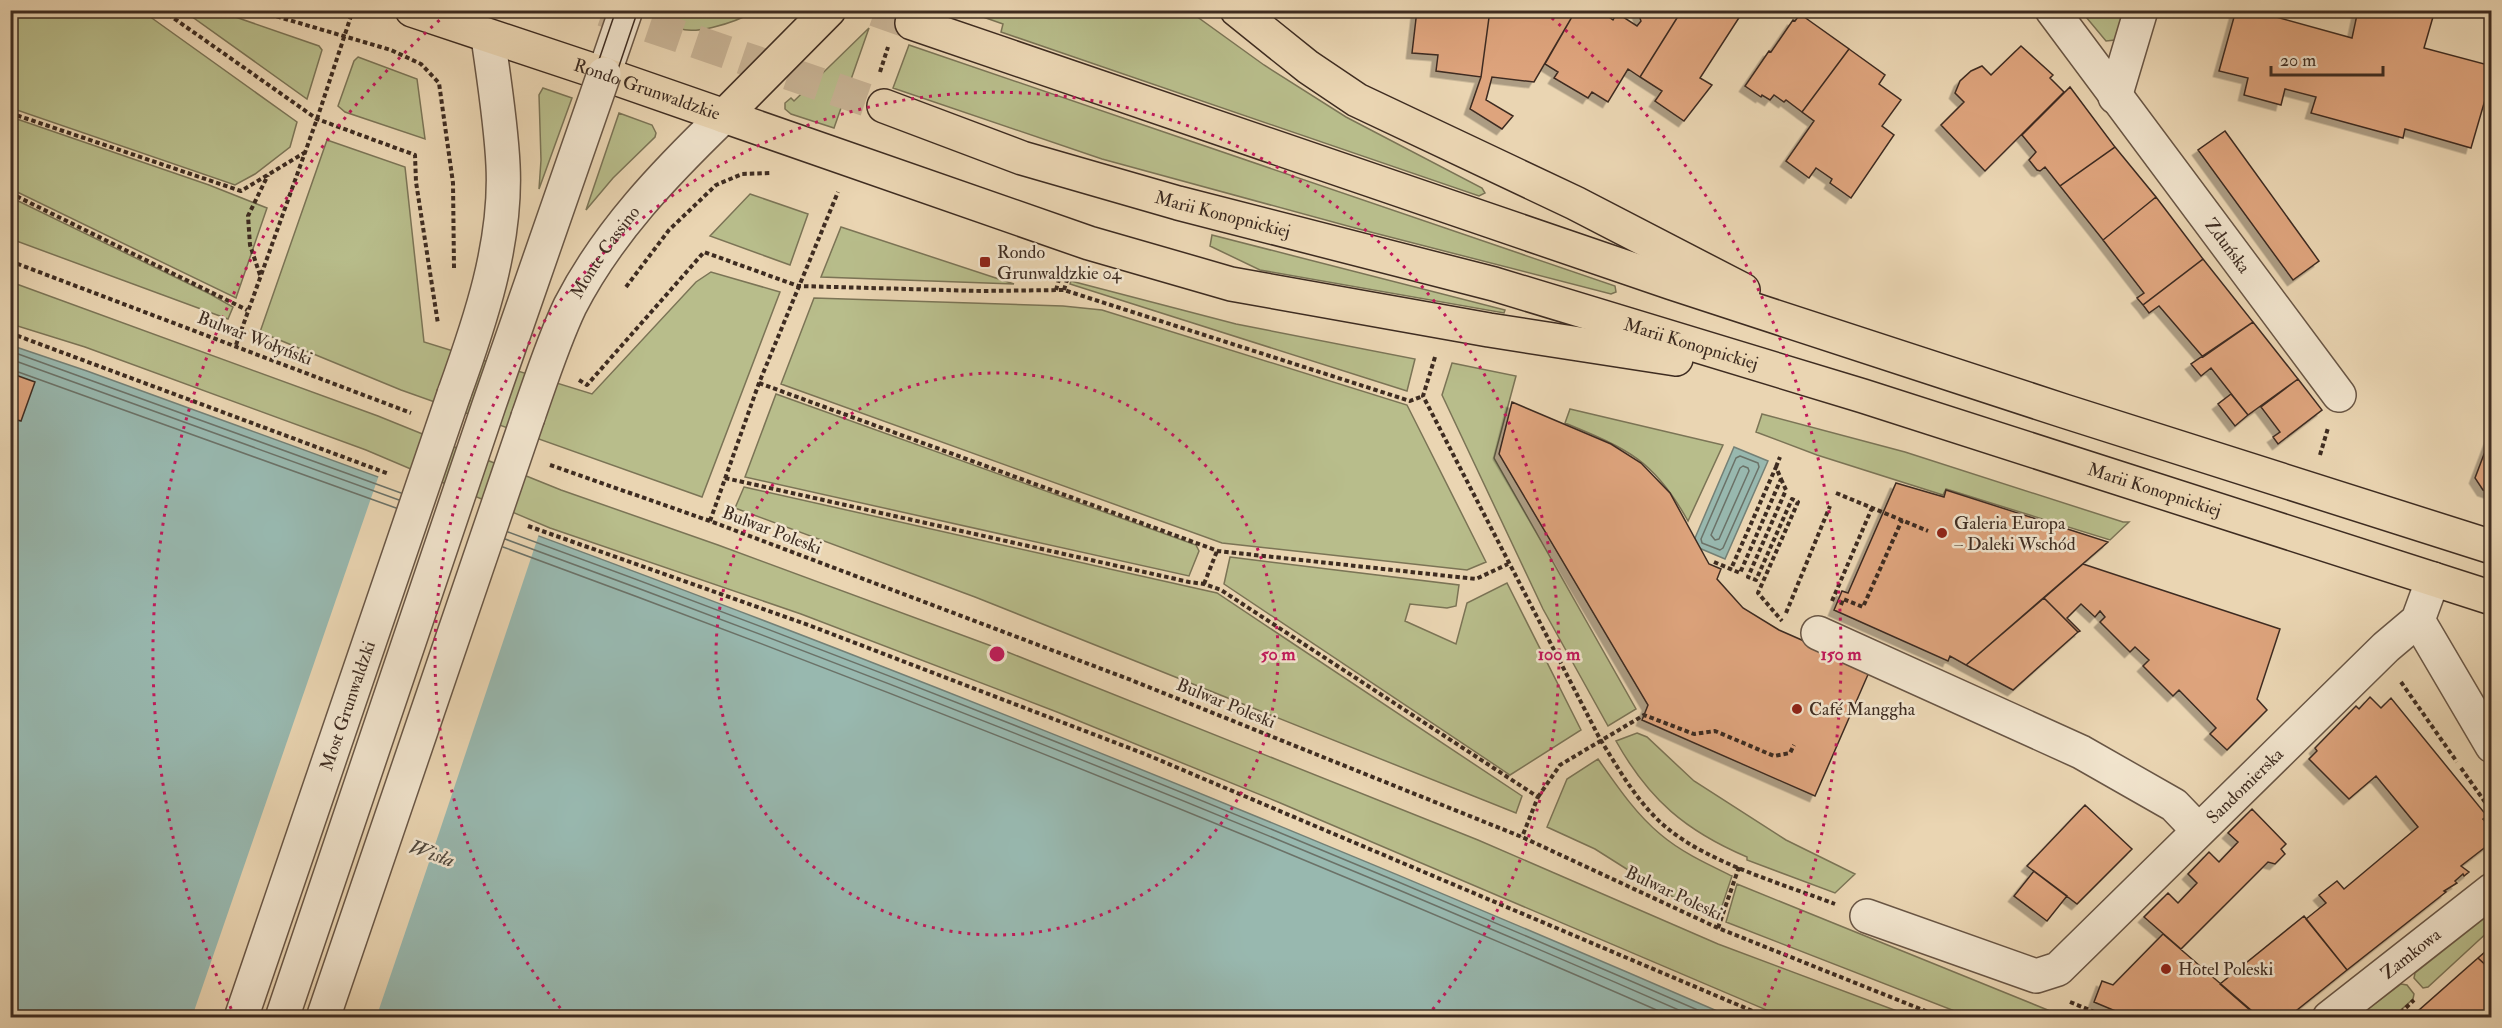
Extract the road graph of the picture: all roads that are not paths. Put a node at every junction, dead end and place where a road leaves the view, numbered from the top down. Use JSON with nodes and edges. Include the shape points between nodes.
{"nodes":[{"id":1,"x":412,"y":10,"type":"edge"},
{"id":2,"x":626,"y":10,"type":"edge"},
{"id":3,"x":829,"y":10,"type":"edge"},
{"id":4,"x":1237,"y":10,"type":"edge"},
{"id":5,"x":2052,"y":10,"type":"edge"},
{"id":6,"x":2141,"y":10,"type":"edge"},
{"id":7,"x":912,"y":23,"type":"tunnel mouth"},
{"id":8,"x":486,"y":24,"type":"edge"},
{"id":9,"x":604,"y":74,"type":"junction"},
{"id":10,"x":2115,"y":97,"type":"junction"},
{"id":11,"x":884,"y":106,"type":"tunnel mouth"},
{"id":12,"x":724,"y":116,"type":"junction"},
{"id":13,"x":1816,"y":330,"type":"junction"},
{"id":14,"x":1794,"y":376,"type":"junction"},
{"id":15,"x":2339,"y":396,"type":"road end"},
{"id":16,"x":2492,"y":547,"type":"edge"},
{"id":17,"x":2433,"y":579,"type":"junction"},
{"id":18,"x":2492,"y":598,"type":"edge"},
{"id":19,"x":1824,"y":620,"type":"road end"},
{"id":20,"x":2418,"y":620,"type":"junction"},
{"id":21,"x":2492,"y":746,"type":"edge"},
{"id":22,"x":2198,"y":830,"type":"junction"},
{"id":23,"x":2492,"y":890,"type":"edge"},
{"id":24,"x":1867,"y":916,"type":"road end"},
{"id":25,"x":241,"y":1017,"type":"edge"},
{"id":26,"x":282,"y":1017,"type":"edge"},
{"id":27,"x":323,"y":1017,"type":"edge"},
{"id":28,"x":2329,"y":1017,"type":"edge"}],
"edges":[{"from":1,"to":8,"type":"main road","name":"Rondo Grunwaldzkie"},
{"from":2,"to":9,"type":"street"},
{"from":3,"to":12,"type":"main road","name":"Rondo Grunwaldzkie"},
{"from":4,"to":13,"type":"main road","via":[[1357,100],[1575,203]]},
{"from":5,"to":10,"type":"street","name":"Zduńska"},
{"from":6,"to":10,"type":"street"},
{"from":7,"to":13,"type":"main road"},
{"from":8,"to":9,"type":"main road","name":"Rondo Grunwaldzkie"},
{"from":8,"to":25,"type":"street","name":"Most Grunwaldzki","bridge":true,"via":[[503,166],[490,278],[472,345]]},
{"from":9,"to":12,"type":"main road","name":"Rondo Grunwaldzkie"},
{"from":9,"to":26,"type":"street","bridge":true},
{"from":10,"to":15,"type":"street","name":"Zduńska"},
{"from":11,"to":14,"type":"main road","name":"Marii Konopnickiej","via":[[1022,158],[1178,203],[1494,284]]},
{"from":12,"to":14,"type":"main road","via":[[1089,243],[1231,284],[1489,330]]},
{"from":12,"to":27,"type":"street","name":"Monte Cassino","bridge":true,"via":[[635,208],[570,306],[528,417]]},
{"from":13,"to":16,"type":"main road"},
{"from":14,"to":17,"type":"main road","name":"Marii Konopnickiej"},
{"from":17,"to":18,"type":"main road","name":"Marii Konopnickiej"},
{"from":17,"to":20,"type":"street"},
{"from":19,"to":22,"type":"street","via":[[2081,752],[2174,805]]},
{"from":20,"to":21,"type":"street"},
{"from":20,"to":22,"type":"street","name":"Sandomierska","via":[[2386,646]]},
{"from":22,"to":24,"type":"street","name":"Sandomierska","via":[[2058,969],[2036,976]]},
{"from":23,"to":28,"type":"street","name":"Zamkowa"}]}
